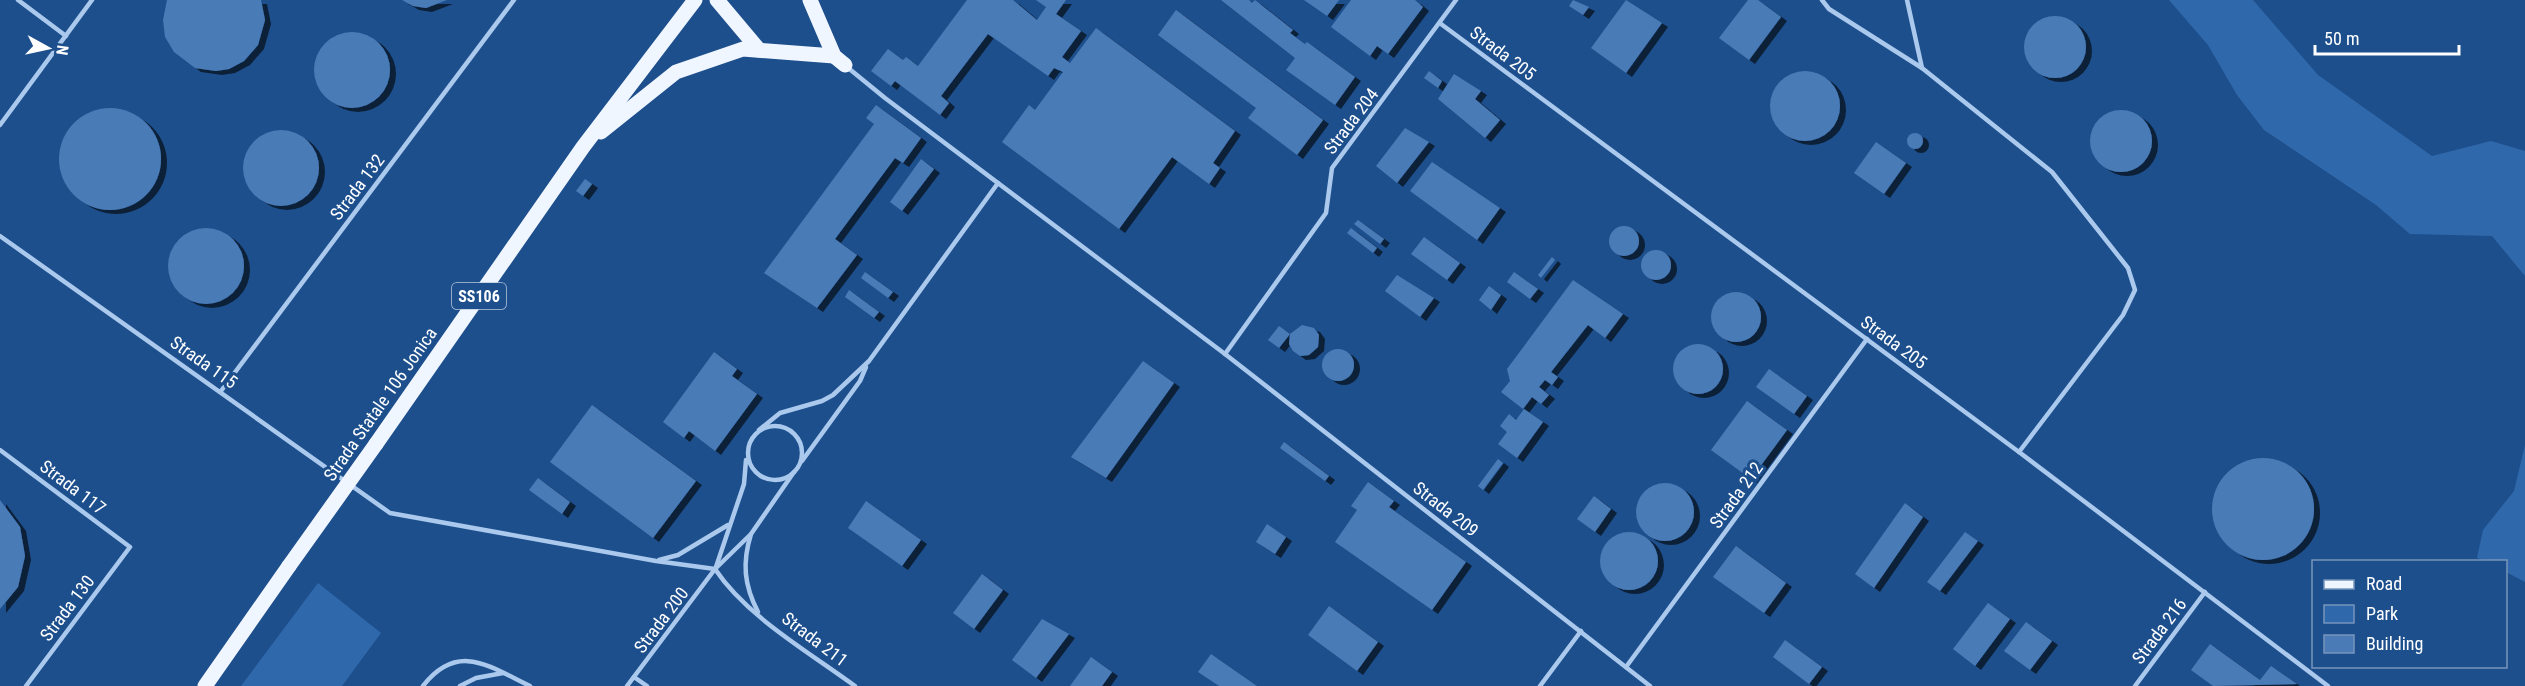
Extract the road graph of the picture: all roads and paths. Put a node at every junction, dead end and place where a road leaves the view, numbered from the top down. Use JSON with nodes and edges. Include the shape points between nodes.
{"nodes":[{"id":1,"x":18,"y":0,"type":"edge"},
{"id":2,"x":92,"y":0,"type":"edge"},
{"id":3,"x":514,"y":0,"type":"edge"},
{"id":4,"x":695,"y":0,"type":"edge"},
{"id":5,"x":717,"y":0,"type":"edge"},
{"id":6,"x":810,"y":0,"type":"edge"},
{"id":7,"x":1456,"y":0,"type":"edge"},
{"id":8,"x":1822,"y":0,"type":"edge"},
{"id":9,"x":1907,"y":0,"type":"edge"},
{"id":10,"x":1441,"y":24,"type":"junction"},
{"id":11,"x":66,"y":36,"type":"junction"},
{"id":12,"x":759,"y":50,"type":"junction"},
{"id":13,"x":840,"y":61,"type":"junction"},
{"id":14,"x":1922,"y":68,"type":"junction"},
{"id":15,"x":0,"y":125,"type":"edge"},
{"id":16,"x":583,"y":147,"type":"junction"},
{"id":17,"x":998,"y":183,"type":"junction"},
{"id":18,"x":0,"y":236,"type":"edge"},
{"id":19,"x":1867,"y":339,"type":"junction"},
{"id":20,"x":1226,"y":354,"type":"junction"},
{"id":21,"x":869,"y":361,"type":"junction"},
{"id":22,"x":221,"y":391,"type":"junction"},
{"id":23,"x":759,"y":430,"type":"junction"},
{"id":24,"x":0,"y":450,"type":"edge"},
{"id":25,"x":2019,"y":452,"type":"junction"},
{"id":26,"x":747,"y":453,"type":"junction"},
{"id":27,"x":799,"y":464,"type":"junction"},
{"id":28,"x":794,"y":472,"type":"junction"},
{"id":29,"x":728,"y":525,"type":"junction"},
{"id":30,"x":751,"y":534,"type":"junction"},
{"id":31,"x":130,"y":547,"type":"joint"},
{"id":32,"x":656,"y":561,"type":"junction"},
{"id":33,"x":715,"y":569,"type":"junction"},
{"id":34,"x":2205,"y":592,"type":"junction"},
{"id":35,"x":759,"y":615,"type":"junction"},
{"id":36,"x":1581,"y":631,"type":"junction"},
{"id":37,"x":1626,"y":667,"type":"junction"},
{"id":38,"x":504,"y":673,"type":"junction"},
{"id":39,"x":634,"y":677,"type":"junction"},
{"id":40,"x":26,"y":686,"type":"edge"},
{"id":41,"x":205,"y":686,"type":"edge"},
{"id":42,"x":423,"y":686,"type":"edge"},
{"id":43,"x":460,"y":686,"type":"edge"},
{"id":44,"x":530,"y":686,"type":"edge"},
{"id":45,"x":627,"y":686,"type":"edge"},
{"id":46,"x":646,"y":686,"type":"edge"},
{"id":47,"x":855,"y":686,"type":"edge"},
{"id":48,"x":1540,"y":686,"type":"edge"},
{"id":49,"x":1650,"y":686,"type":"edge"},
{"id":50,"x":2135,"y":686,"type":"edge"},
{"id":51,"x":2328,"y":686,"type":"edge"}],
"edges":[{"from":1,"to":11,"type":"lane"},
{"from":2,"to":11,"type":"lane"},
{"from":3,"to":22,"type":"lane","name":"Strada 132"},
{"from":4,"to":16,"type":"main road","name":"Strada Statale 106 Jonica","number":"SS106"},
{"from":5,"to":12,"type":"main road"},
{"from":6,"to":13,"type":"main road"},
{"from":7,"to":10,"type":"lane","name":"Strada 204"},
{"from":8,"to":14,"type":"lane","via":[[1829,9]]},
{"from":9,"to":14,"type":"lane"},
{"from":10,"to":19,"type":"lane","name":"Strada 205"},
{"from":10,"to":20,"type":"lane","name":"Strada 204","via":[[1332,168],[1326,213]]},
{"from":11,"to":15,"type":"lane"},
{"from":12,"to":13,"type":"main road"},
{"from":12,"to":16,"type":"main road","via":[[743,49],[676,72]]},
{"from":13,"to":17,"type":"lane","name":"Strada 209"},
{"from":14,"to":25,"type":"lane","via":[[2052,172],[2127,268],[2135,290],[2123,315]]},
{"from":16,"to":41,"type":"main road","name":"Strada Statale 106 Jonica","number":"SS106","bridge":true},
{"from":17,"to":20,"type":"lane","name":"Strada 209"},
{"from":17,"to":21,"type":"lane"},
{"from":18,"to":22,"type":"lane","name":"Strada 115"},
{"from":19,"to":25,"type":"lane","name":"Strada 205"},
{"from":19,"to":37,"type":"lane","name":"Strada 212"},
{"from":20,"to":36,"type":"lane","name":"Strada 209"},
{"from":21,"to":23,"type":"lane","via":[[833,395],[780,413]]},
{"from":21,"to":27,"type":"lane","via":[[860,381]]},
{"from":22,"to":32,"type":"lane","name":"Strada 115","via":[[390,513]]},
{"from":23,"to":26,"type":"lane","via":[[748,444]]},
{"from":23,"to":27,"type":"lane","via":[[776,425],[793,432],[801,447]]},
{"from":24,"to":31,"type":"lane","name":"Strada 117"},
{"from":25,"to":34,"type":"lane","name":"Strada 205"},
{"from":26,"to":28,"type":"lane","via":[[753,470],[760,476],[778,480]]},
{"from":26,"to":29,"type":"lane","via":[[744,484]]},
{"from":27,"to":28,"type":"lane"},
{"from":28,"to":30,"type":"lane"},
{"from":29,"to":32,"type":"lane","via":[[678,555]]},
{"from":29,"to":33,"type":"lane"},
{"from":30,"to":33,"type":"lane"},
{"from":30,"to":35,"type":"lane","name":"Strada 211","via":[[744,571]]},
{"from":31,"to":40,"type":"lane","name":"Strada 130"},
{"from":32,"to":33,"type":"lane"},
{"from":33,"to":35,"type":"lane","name":"Strada 211","via":[[727,587]]},
{"from":33,"to":39,"type":"lane","name":"Strada 200"},
{"from":34,"to":50,"type":"lane","name":"Strada 216"},
{"from":34,"to":51,"type":"lane","name":"Strada 205"},
{"from":35,"to":47,"type":"lane","name":"Strada 211"},
{"from":36,"to":37,"type":"lane","name":"Strada 209"},
{"from":36,"to":48,"type":"lane"},
{"from":37,"to":49,"type":"lane","name":"Strada 209"},
{"from":38,"to":42,"type":"lane","via":[[480,661],[467,660],[447,665],[432,674]]},
{"from":38,"to":43,"type":"lane","via":[[476,678]]},
{"from":38,"to":44,"type":"lane"},
{"from":39,"to":45,"type":"lane","name":"Strada 200"},
{"from":39,"to":46,"type":"lane"}]}
